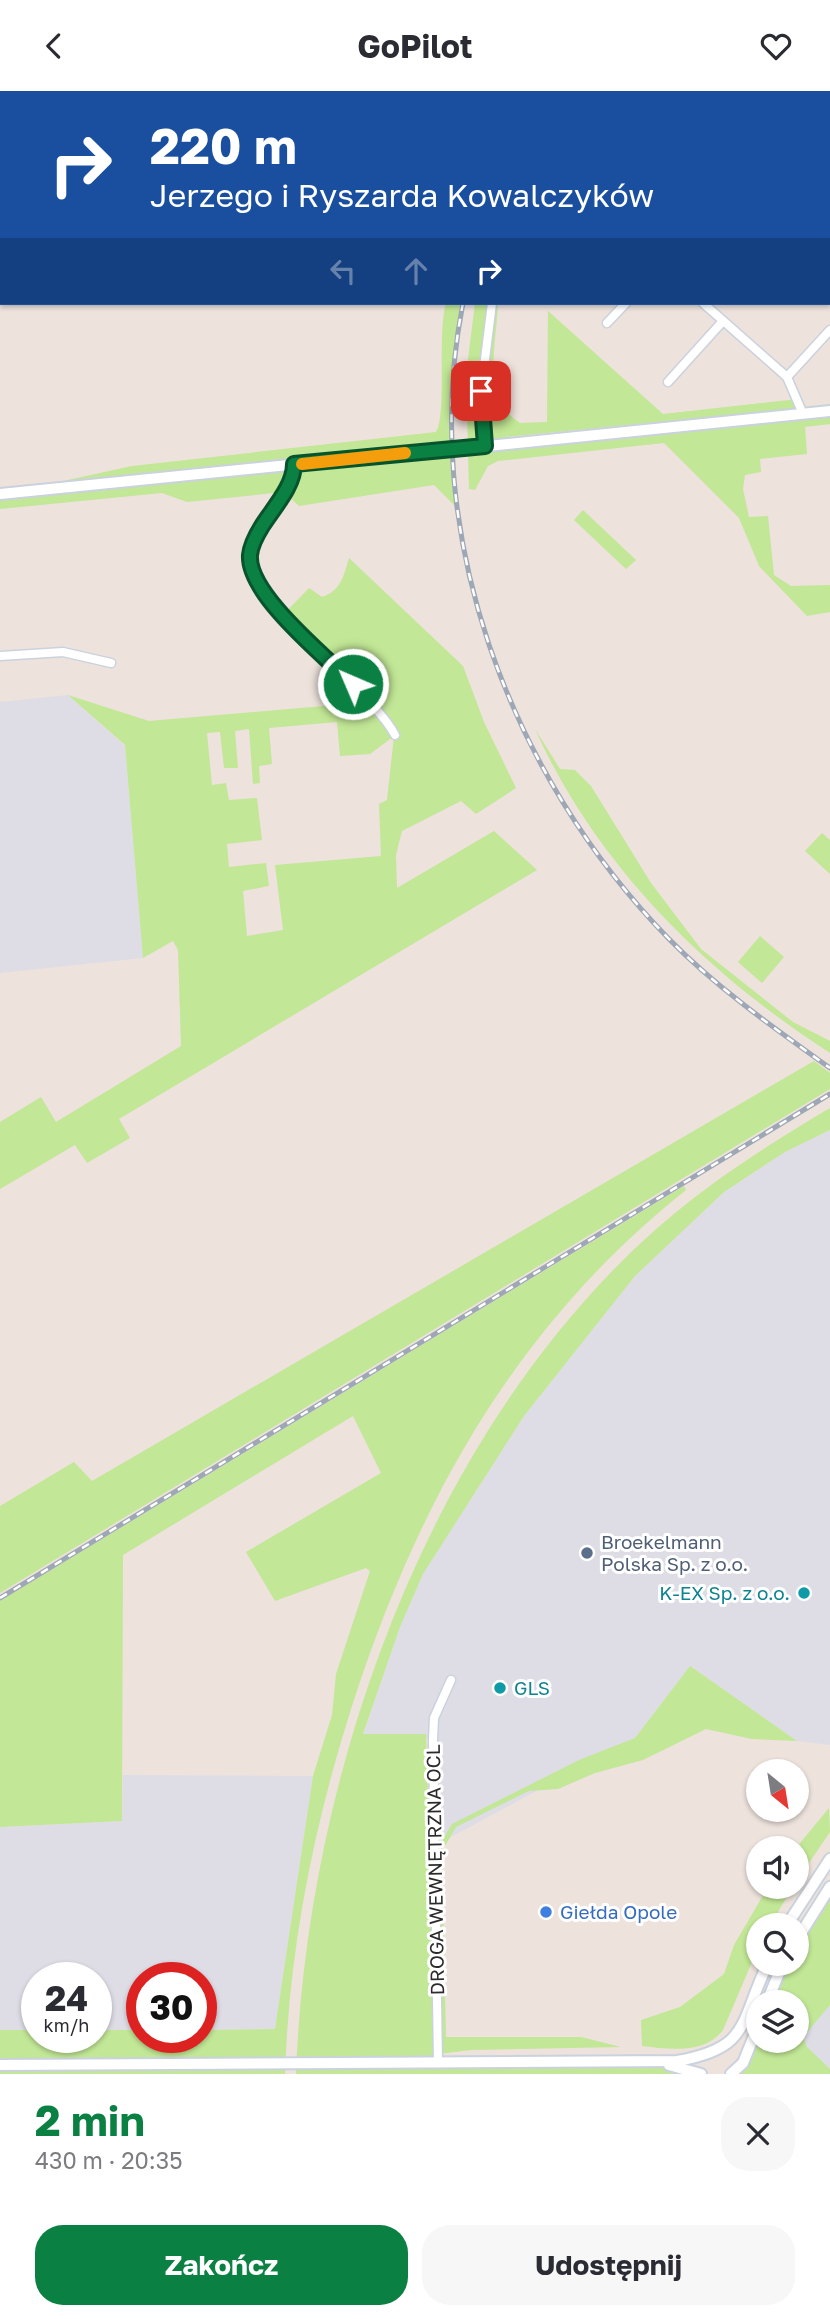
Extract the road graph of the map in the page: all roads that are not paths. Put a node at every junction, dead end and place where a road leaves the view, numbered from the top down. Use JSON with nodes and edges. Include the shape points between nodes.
{"nodes":[{"id":1,"x":492,"y":305,"type":"edge"},
{"id":2,"x":624,"y":305,"type":"edge"},
{"id":3,"x":705,"y":305,"type":"edge"},
{"id":4,"x":723,"y":321,"type":"junction"},
{"id":5,"x":607,"y":323,"type":"dead end"},
{"id":6,"x":830,"y":330,"type":"edge"},
{"id":7,"x":787,"y":377,"type":"junction"},
{"id":8,"x":668,"y":382,"type":"dead end"},
{"id":9,"x":830,"y":411,"type":"edge"},
{"id":10,"x":803,"y":414,"type":"junction"},
{"id":11,"x":482,"y":446,"type":"junction"},
{"id":12,"x":294,"y":464,"type":"junction"},
{"id":13,"x":0,"y":494,"type":"edge"},
{"id":14,"x":0,"y":656,"type":"edge"},
{"id":15,"x":111,"y":663,"type":"dead end"},
{"id":16,"x":395,"y":735,"type":"dead end"},
{"id":17,"x":451,"y":1680,"type":"dead end"},
{"id":18,"x":830,"y":1859,"type":"edge"},
{"id":19,"x":830,"y":1887,"type":"edge"},
{"id":20,"x":795,"y":1913,"type":"edge"},
{"id":21,"x":809,"y":1920,"type":"edge"},
{"id":22,"x":762,"y":1976,"type":"edge"},
{"id":23,"x":747,"y":2053,"type":"edge"},
{"id":24,"x":438,"y":2063,"type":"junction"},
{"id":25,"x":663,"y":2063,"type":"junction"},
{"id":26,"x":0,"y":2065,"type":"edge"},
{"id":27,"x":701,"y":2074,"type":"edge"},
{"id":28,"x":731,"y":2074,"type":"edge"}],
"edges":[{"from":1,"to":11,"type":"street","via":[[481,391]]},
{"from":2,"to":5,"type":"street"},
{"from":3,"to":4,"type":"street"},
{"from":4,"to":7,"type":"street"},
{"from":4,"to":8,"type":"street"},
{"from":6,"to":7,"type":"street"},
{"from":7,"to":10,"type":"street"},
{"from":9,"to":10,"type":"street"},
{"from":10,"to":11,"type":"street"},
{"from":11,"to":12,"type":"street","bridge":true},
{"from":12,"to":13,"type":"street"},
{"from":12,"to":16,"type":"street","via":[[294,477],[256,537],[250,555],[253,574],[266,597],[370,702]]},
{"from":14,"to":15,"type":"street","via":[[63,652]]},
{"from":17,"to":24,"type":"street","name":"DROGA WEWNĘTRZNA OCL","via":[[434,1718],[433,1739]]},
{"from":18,"to":20,"type":"street"},
{"from":19,"to":21,"type":"street"},
{"from":22,"to":25,"type":"street","via":[[732,2042],[705,2056]]},
{"from":23,"to":28,"type":"street"},
{"from":24,"to":25,"type":"street"},
{"from":24,"to":26,"type":"street"},
{"from":25,"to":27,"type":"street"}]}
